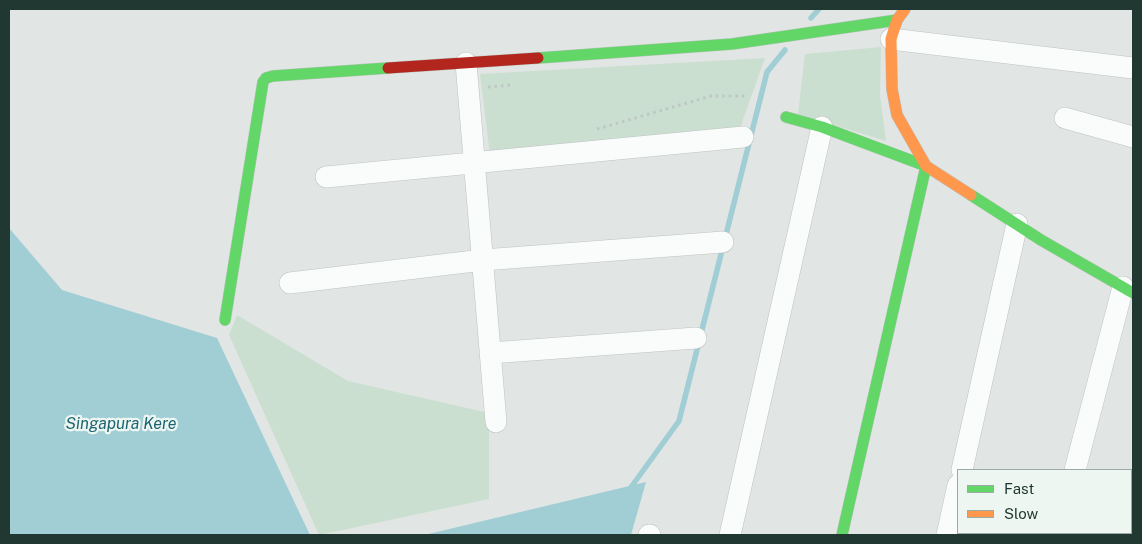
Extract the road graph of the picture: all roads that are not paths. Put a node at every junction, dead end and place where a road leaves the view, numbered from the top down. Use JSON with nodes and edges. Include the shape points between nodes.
{"nodes":[{"id":1,"x":905,"y":9,"type":"edge"},
{"id":2,"x":894,"y":29,"type":"junction"},
{"id":3,"x":466,"y":63,"type":"junction"},
{"id":4,"x":1133,"y":68,"type":"edge"},
{"id":5,"x":786,"y":117,"type":"dead end"},
{"id":6,"x":1065,"y":118,"type":"dead end"},
{"id":7,"x":822,"y":127,"type":"junction"},
{"id":8,"x":743,"y":137,"type":"dead end"},
{"id":9,"x":1133,"y":137,"type":"edge"},
{"id":10,"x":474,"y":162,"type":"junction"},
{"id":11,"x":926,"y":166,"type":"junction"},
{"id":12,"x":326,"y":177,"type":"dead end"},
{"id":13,"x":1017,"y":224,"type":"junction"},
{"id":14,"x":723,"y":242,"type":"dead end"},
{"id":15,"x":483,"y":260,"type":"junction"},
{"id":16,"x":290,"y":282,"type":"dead end"},
{"id":17,"x":1128,"y":290,"type":"edge"},
{"id":18,"x":225,"y":320,"type":"dead end"},
{"id":19,"x":696,"y":338,"type":"dead end"},
{"id":20,"x":490,"y":353,"type":"junction"},
{"id":21,"x":496,"y":422,"type":"dead end"},
{"id":22,"x":962,"y":469,"type":"edge"},
{"id":23,"x":1075,"y":469,"type":"edge"},
{"id":24,"x":957,"y":490,"type":"edge"},
{"id":25,"x":730,"y":535,"type":"edge"},
{"id":26,"x":842,"y":535,"type":"edge"},
{"id":27,"x":947,"y":535,"type":"edge"}],
"edges":[{"from":1,"to":2,"type":"street"},
{"from":2,"to":3,"type":"street"},
{"from":2,"to":4,"type":"street"},
{"from":2,"to":11,"type":"street","via":[[892,89],[897,116]]},
{"from":3,"to":10,"type":"street"},
{"from":3,"to":18,"type":"street","via":[[266,78]]},
{"from":5,"to":7,"type":"street"},
{"from":6,"to":9,"type":"street"},
{"from":7,"to":11,"type":"street"},
{"from":7,"to":25,"type":"street"},
{"from":8,"to":10,"type":"street"},
{"from":10,"to":12,"type":"street"},
{"from":10,"to":15,"type":"street"},
{"from":11,"to":13,"type":"street"},
{"from":11,"to":26,"type":"street"},
{"from":13,"to":17,"type":"street"},
{"from":13,"to":22,"type":"street"},
{"from":14,"to":15,"type":"street"},
{"from":15,"to":16,"type":"street"},
{"from":15,"to":20,"type":"street"},
{"from":17,"to":23,"type":"street"},
{"from":19,"to":20,"type":"street"},
{"from":20,"to":21,"type":"street"},
{"from":24,"to":27,"type":"street"}]}
